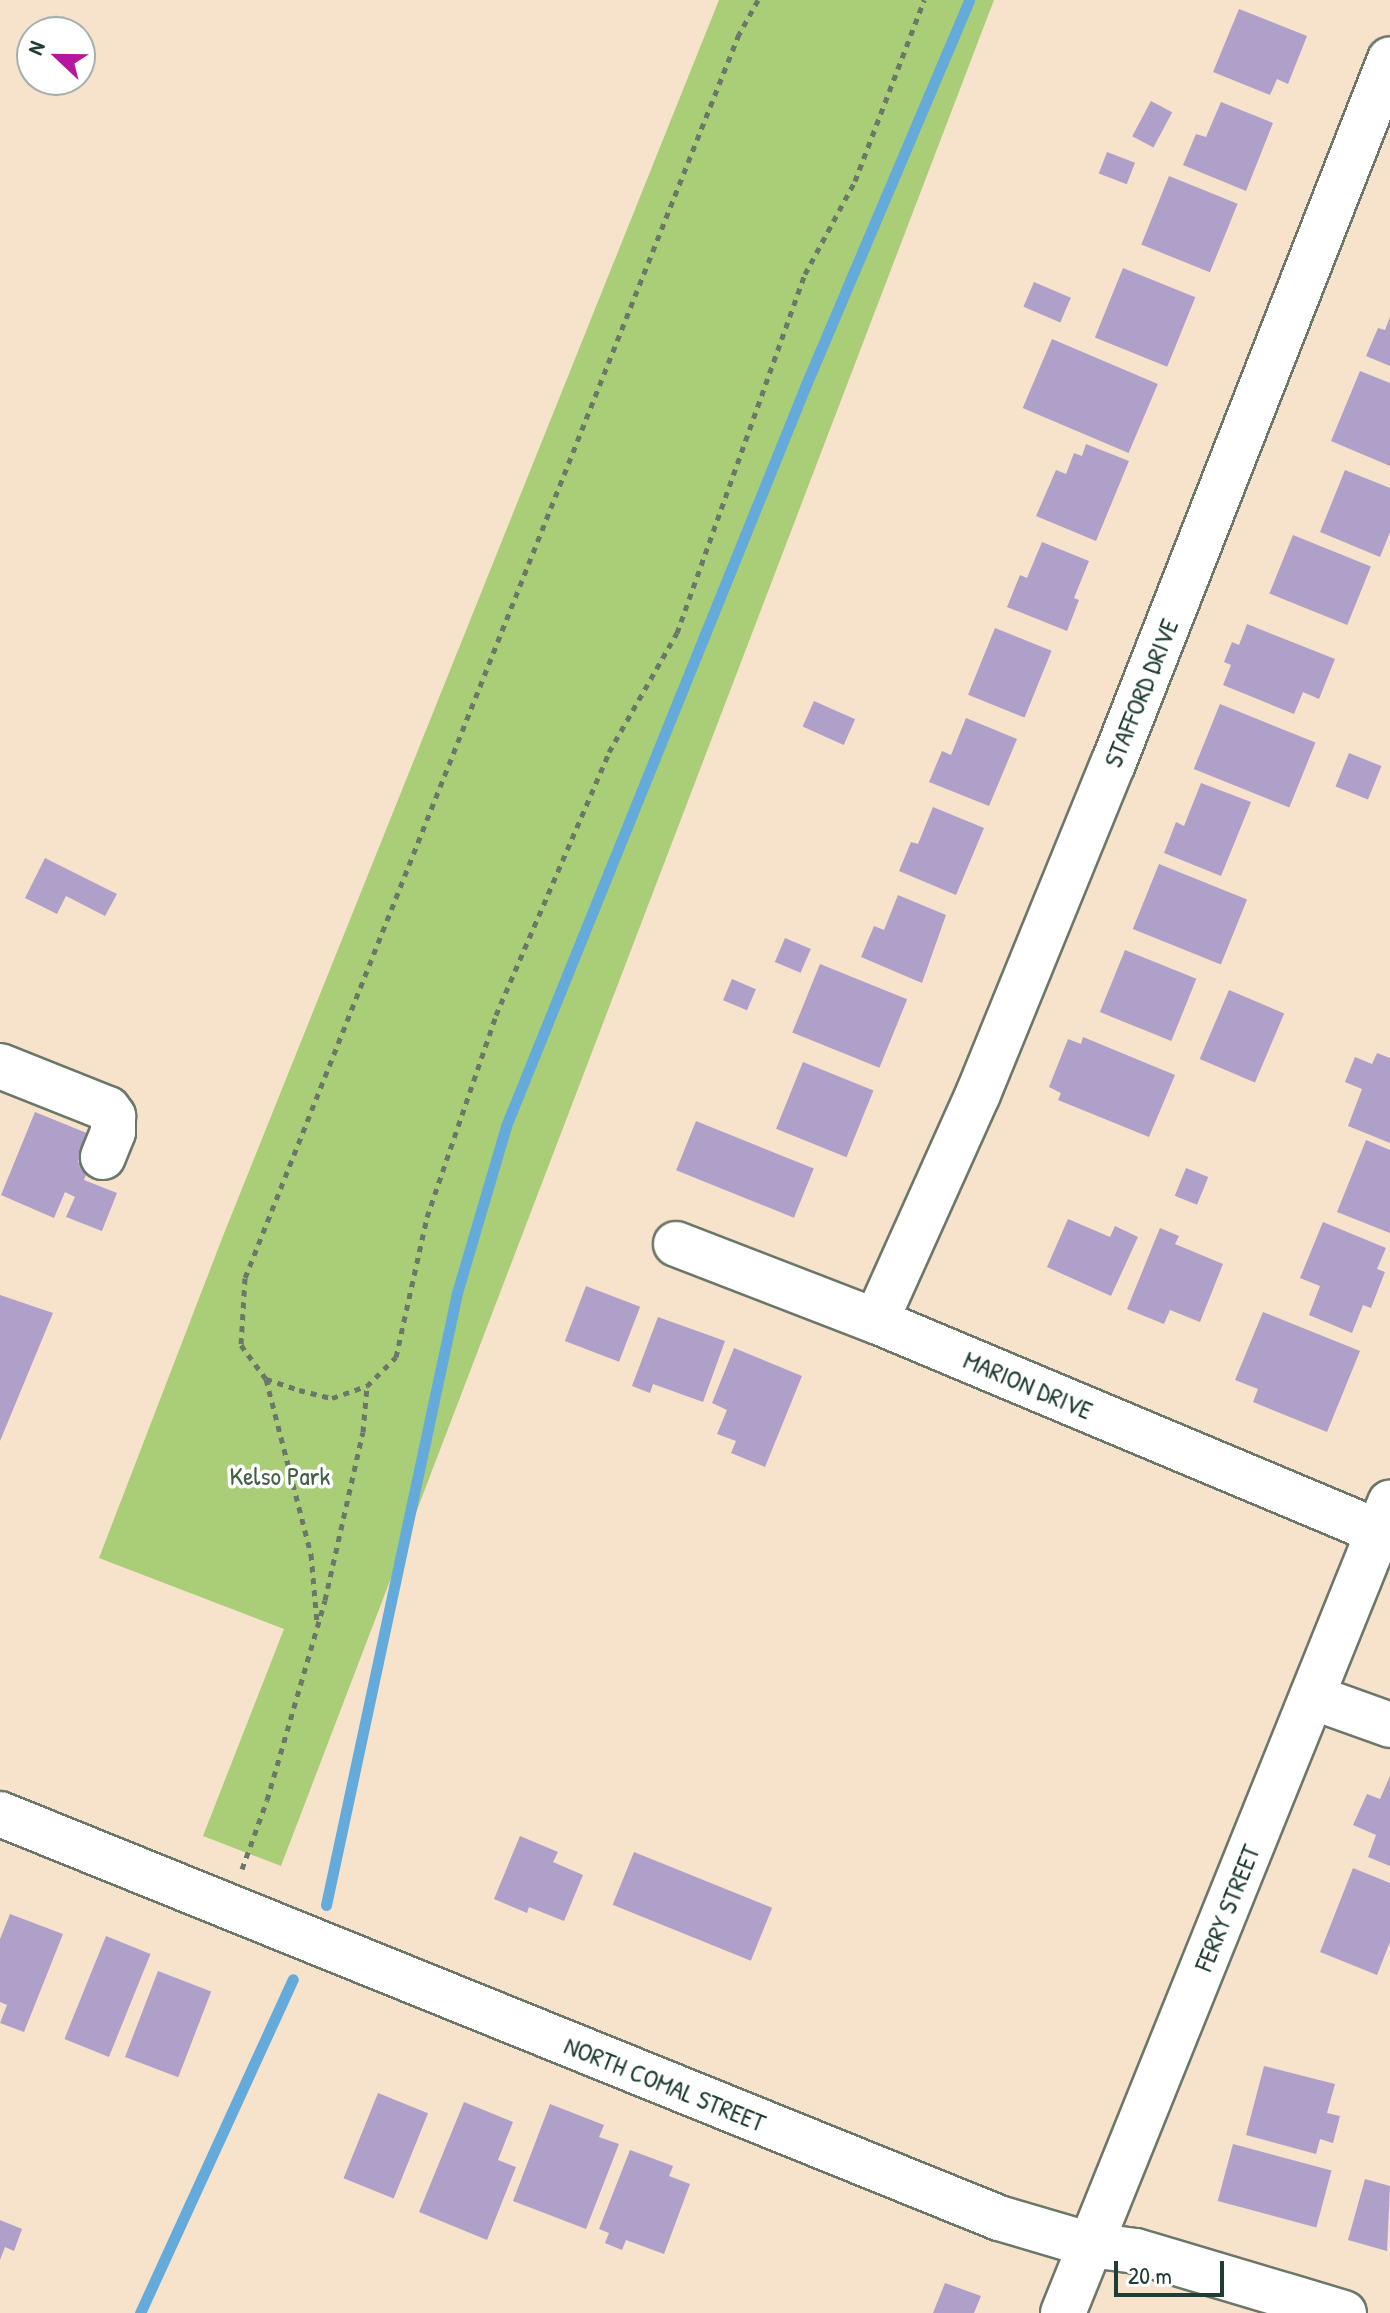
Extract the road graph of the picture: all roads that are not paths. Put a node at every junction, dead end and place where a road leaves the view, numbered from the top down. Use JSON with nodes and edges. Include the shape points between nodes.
{"nodes":[{"id":1,"x":1390,"y":59,"type":"edge"},
{"id":2,"x":0,"y":1066,"type":"edge"},
{"id":3,"x":103,"y":1157,"type":"dead end"},
{"id":4,"x":676,"y":1244,"type":"dead end"},
{"id":5,"x":876,"y":1321,"type":"junction"},
{"id":6,"x":1384,"y":1517,"type":"edge"},
{"id":7,"x":1312,"y":1697,"type":"junction"},
{"id":8,"x":1390,"y":1725,"type":"edge"},
{"id":9,"x":0,"y":1814,"type":"edge"},
{"id":10,"x":1091,"y":2245,"type":"junction"},
{"id":11,"x":1063,"y":2313,"type":"edge"},
{"id":12,"x":1344,"y":2313,"type":"edge"}],
"edges":[{"from":1,"to":5,"type":"street","name":"STAFFORD DRIVE","via":[[1113,764],[978,1094]]},
{"from":2,"to":3,"type":"street","via":[[108,1109],[113,1132]]},
{"from":4,"to":5,"type":"street","name":"MARION DRIVE"},
{"from":5,"to":6,"type":"street","name":"MARION DRIVE"},
{"from":6,"to":7,"type":"street","name":"FERRY STREET"},
{"from":7,"to":8,"type":"street"},
{"from":7,"to":10,"type":"street","name":"FERRY STREET"},
{"from":9,"to":10,"type":"street","name":"NORTH COMAL STREET","via":[[999,2218]]},
{"from":10,"to":11,"type":"street","name":"FERRY STREET"},
{"from":10,"to":12,"type":"street","name":"NORTH COMAL STREET","via":[[1136,2251]]}]}
